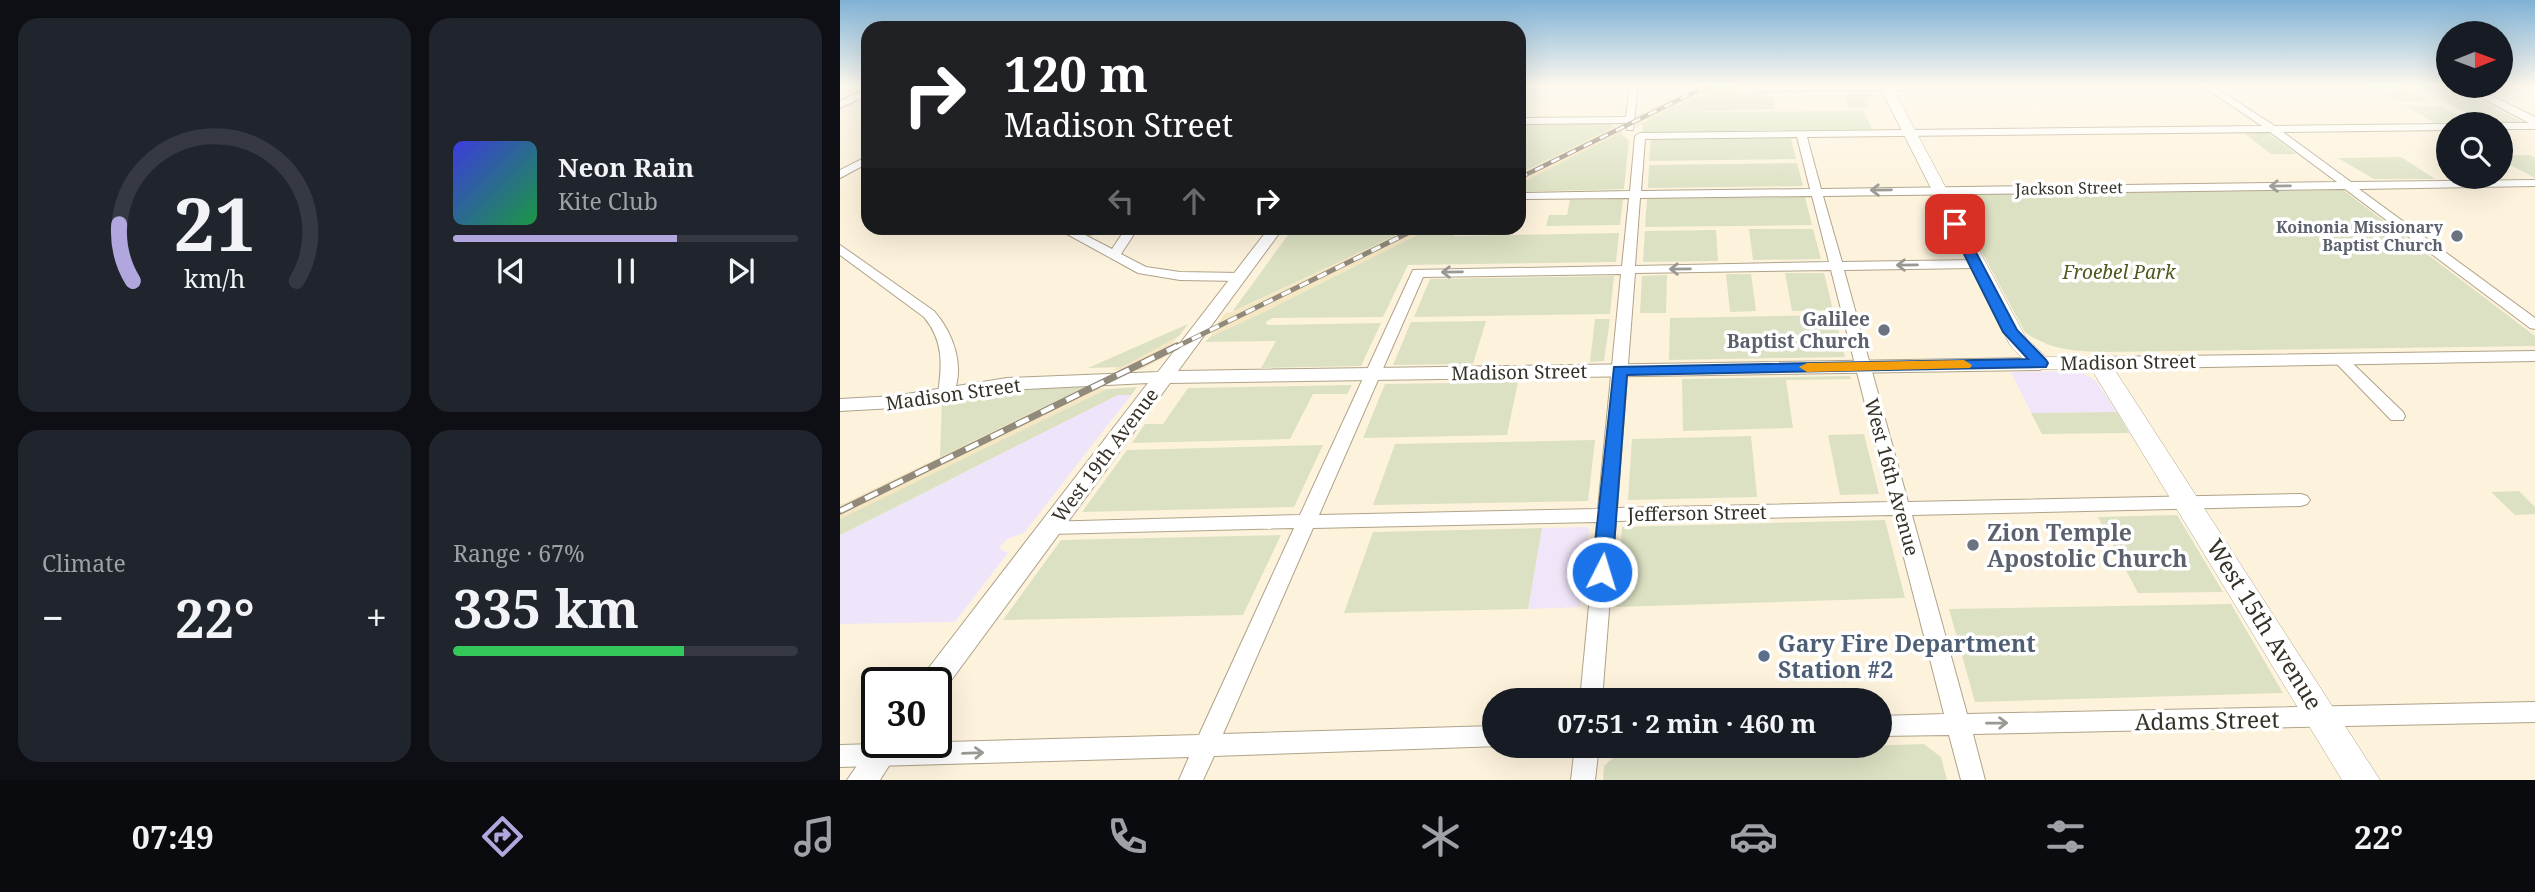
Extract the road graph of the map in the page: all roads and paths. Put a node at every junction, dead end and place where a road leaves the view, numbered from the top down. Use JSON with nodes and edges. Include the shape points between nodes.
{"nodes":[{"id":1,"x":1630,"y":121,"type":"edge"},
{"id":2,"x":1904,"y":121,"type":"edge"},
{"id":3,"x":2261,"y":121,"type":"edge"},
{"id":4,"x":2535,"y":124,"type":"edge"},
{"id":5,"x":2513,"y":125,"type":"edge"},
{"id":6,"x":2436,"y":127,"type":"edge"},
{"id":7,"x":2273,"y":129,"type":"junction"},
{"id":8,"x":1910,"y":133,"type":"junction"},
{"id":9,"x":1801,"y":134,"type":"junction"},
{"id":10,"x":1640,"y":136,"type":"junction"},
{"id":11,"x":861,"y":163,"type":"edge"},
{"id":12,"x":861,"y":172,"type":"edge"},
{"id":13,"x":840,"y":176,"type":"edge"},
{"id":14,"x":2535,"y":183,"type":"edge"},
{"id":15,"x":2348,"y":185,"type":"junction"},
{"id":16,"x":1937,"y":190,"type":"junction"},
{"id":17,"x":1814,"y":191,"type":"junction"},
{"id":18,"x":1635,"y":194,"type":"junction"},
{"id":19,"x":1526,"y":196,"type":"edge"},
{"id":20,"x":1076,"y":235,"type":"edge"},
{"id":21,"x":1127,"y":235,"type":"edge"},
{"id":22,"x":1271,"y":235,"type":"edge"},
{"id":23,"x":840,"y":249,"type":"edge"},
{"id":24,"x":1113,"y":256,"type":"junction"},
{"id":25,"x":1975,"y":264,"type":"junction"},
{"id":26,"x":1836,"y":266,"type":"junction"},
{"id":27,"x":1629,"y":270,"type":"junction"},
{"id":28,"x":1240,"y":276,"type":"junction"},
{"id":29,"x":2535,"y":325,"type":"edge"},
{"id":30,"x":2535,"y":356,"type":"edge"},
{"id":31,"x":2340,"y":359,"type":"junction"},
{"id":32,"x":2040,"y":363,"type":"junction"},
{"id":33,"x":2099,"y":363,"type":"junction"},
{"id":34,"x":1861,"y":367,"type":"junction"},
{"id":35,"x":1620,"y":370,"type":"junction"},
{"id":36,"x":1372,"y":374,"type":"junction"},
{"id":37,"x":1164,"y":377,"type":"junction"},
{"id":38,"x":946,"y":394,"type":"junction"},
{"id":39,"x":840,"y":405,"type":"edge"},
{"id":40,"x":2397,"y":416,"type":"dead end"},
{"id":41,"x":2301,"y":500,"type":"dead end"},
{"id":42,"x":2187,"y":502,"type":"junction"},
{"id":43,"x":1901,"y":508,"type":"junction"},
{"id":44,"x":1607,"y":515,"type":"junction"},
{"id":45,"x":1306,"y":522,"type":"junction"},
{"id":46,"x":1050,"y":527,"type":"junction"},
{"id":47,"x":945,"y":667,"type":"edge"},
{"id":48,"x":1592,"y":688,"type":"edge"},
{"id":49,"x":2535,"y":712,"type":"edge"},
{"id":50,"x":2324,"y":718,"type":"junction"},
{"id":51,"x":1959,"y":723,"type":"junction"},
{"id":52,"x":1892,"y":726,"type":"edge"},
{"id":53,"x":1482,"y":737,"type":"edge"},
{"id":54,"x":1206,"y":746,"type":"junction"},
{"id":55,"x":952,"y":748,"type":"edge"},
{"id":56,"x":861,"y":753,"type":"edge"},
{"id":57,"x":840,"y":757,"type":"edge"},
{"id":58,"x":878,"y":758,"type":"edge"},
{"id":59,"x":1586,"y":758,"type":"edge"},
{"id":60,"x":862,"y":780,"type":"edge"},
{"id":61,"x":1191,"y":780,"type":"edge"},
{"id":62,"x":1583,"y":780,"type":"edge"},
{"id":63,"x":1973,"y":780,"type":"edge"},
{"id":64,"x":2362,"y":780,"type":"edge"}],
"edges":[{"from":1,"to":10,"type":"street","via":[[1630,130]]},
{"from":2,"to":8,"type":"main road"},
{"from":3,"to":7,"type":"street"},
{"from":4,"to":5,"type":"street"},
{"from":6,"to":7,"type":"street"},
{"from":7,"to":8,"type":"street"},
{"from":7,"to":15,"type":"street"},
{"from":8,"to":9,"type":"street"},
{"from":8,"to":16,"type":"main road"},
{"from":9,"to":10,"type":"street"},
{"from":9,"to":17,"type":"street","name":"West 16th Avenue"},
{"from":10,"to":18,"type":"street"},
{"from":11,"to":13,"type":"street"},
{"from":12,"to":13,"type":"street"},
{"from":14,"to":15,"type":"street","name":"Jackson Street"},
{"from":15,"to":16,"type":"street","name":"Jackson Street","one_way":true},
{"from":15,"to":29,"type":"street"},
{"from":16,"to":17,"type":"street","name":"Jackson Street","one_way":true},
{"from":16,"to":25,"type":"main road"},
{"from":17,"to":18,"type":"street","name":"Jackson Street"},
{"from":17,"to":26,"type":"street","name":"West 16th Avenue"},
{"from":18,"to":19,"type":"street","name":"Jackson Street"},
{"from":18,"to":27,"type":"street"},
{"from":20,"to":24,"type":"street"},
{"from":21,"to":24,"type":"street"},
{"from":22,"to":28,"type":"street","name":"West 19th Avenue"},
{"from":23,"to":38,"type":"street","via":[[940,326],[948,342]]},
{"from":24,"to":28,"type":"street","via":[[1160,273]]},
{"from":25,"to":26,"type":"street","one_way":true},
{"from":25,"to":32,"type":"main road","via":[[2011,332]]},
{"from":26,"to":27,"type":"street","one_way":true},
{"from":26,"to":34,"type":"street","name":"West 16th Avenue"},
{"from":27,"to":35,"type":"street"},
{"from":27,"to":36,"type":"street","one_way":true,"via":[[1417,274]]},
{"from":28,"to":37,"type":"street","name":"West 19th Avenue"},
{"from":30,"to":31,"type":"street","name":"Madison Street"},
{"from":31,"to":33,"type":"street","name":"Madison Street"},
{"from":31,"to":40,"type":"street"},
{"from":32,"to":33,"type":"main road","name":"Madison Street"},
{"from":32,"to":34,"type":"street","name":"Madison Street"},
{"from":33,"to":42,"type":"main road","name":"West 15th Avenue"},
{"from":34,"to":35,"type":"street","name":"Madison Street"},
{"from":34,"to":43,"type":"street","name":"West 16th Avenue"},
{"from":35,"to":36,"type":"street","name":"Madison Street"},
{"from":35,"to":44,"type":"street"},
{"from":36,"to":37,"type":"street","name":"Madison Street"},
{"from":36,"to":45,"type":"street"},
{"from":37,"to":38,"type":"street","name":"Madison Street","via":[[1007,384]]},
{"from":37,"to":46,"type":"street","name":"West 19th Avenue"},
{"from":38,"to":39,"type":"street","name":"Madison Street"},
{"from":41,"to":42,"type":"street","name":"Jefferson Street"},
{"from":42,"to":43,"type":"street","name":"Jefferson Street"},
{"from":42,"to":50,"type":"main road","name":"West 15th Avenue"},
{"from":43,"to":44,"type":"street","name":"Jefferson Street"},
{"from":43,"to":51,"type":"street","name":"West 16th Avenue"},
{"from":44,"to":45,"type":"street","name":"Jefferson Street"},
{"from":44,"to":48,"type":"street"},
{"from":45,"to":46,"type":"street","name":"Jefferson Street"},
{"from":45,"to":54,"type":"street"},
{"from":46,"to":47,"type":"street","name":"West 19th Avenue"},
{"from":49,"to":50,"type":"street","name":"Adams Street"},
{"from":51,"to":50,"type":"street","name":"Adams Street","one_way":true},
{"from":50,"to":64,"type":"main road","name":"West 15th Avenue"},
{"from":51,"to":52,"type":"street","name":"Adams Street"},
{"from":51,"to":63,"type":"street","name":"West 16th Avenue"},
{"from":53,"to":54,"type":"street"},
{"from":55,"to":54,"type":"street","one_way":true},
{"from":54,"to":61,"type":"street"},
{"from":56,"to":57,"type":"street"},
{"from":58,"to":60,"type":"street"},
{"from":59,"to":62,"type":"street"}]}
